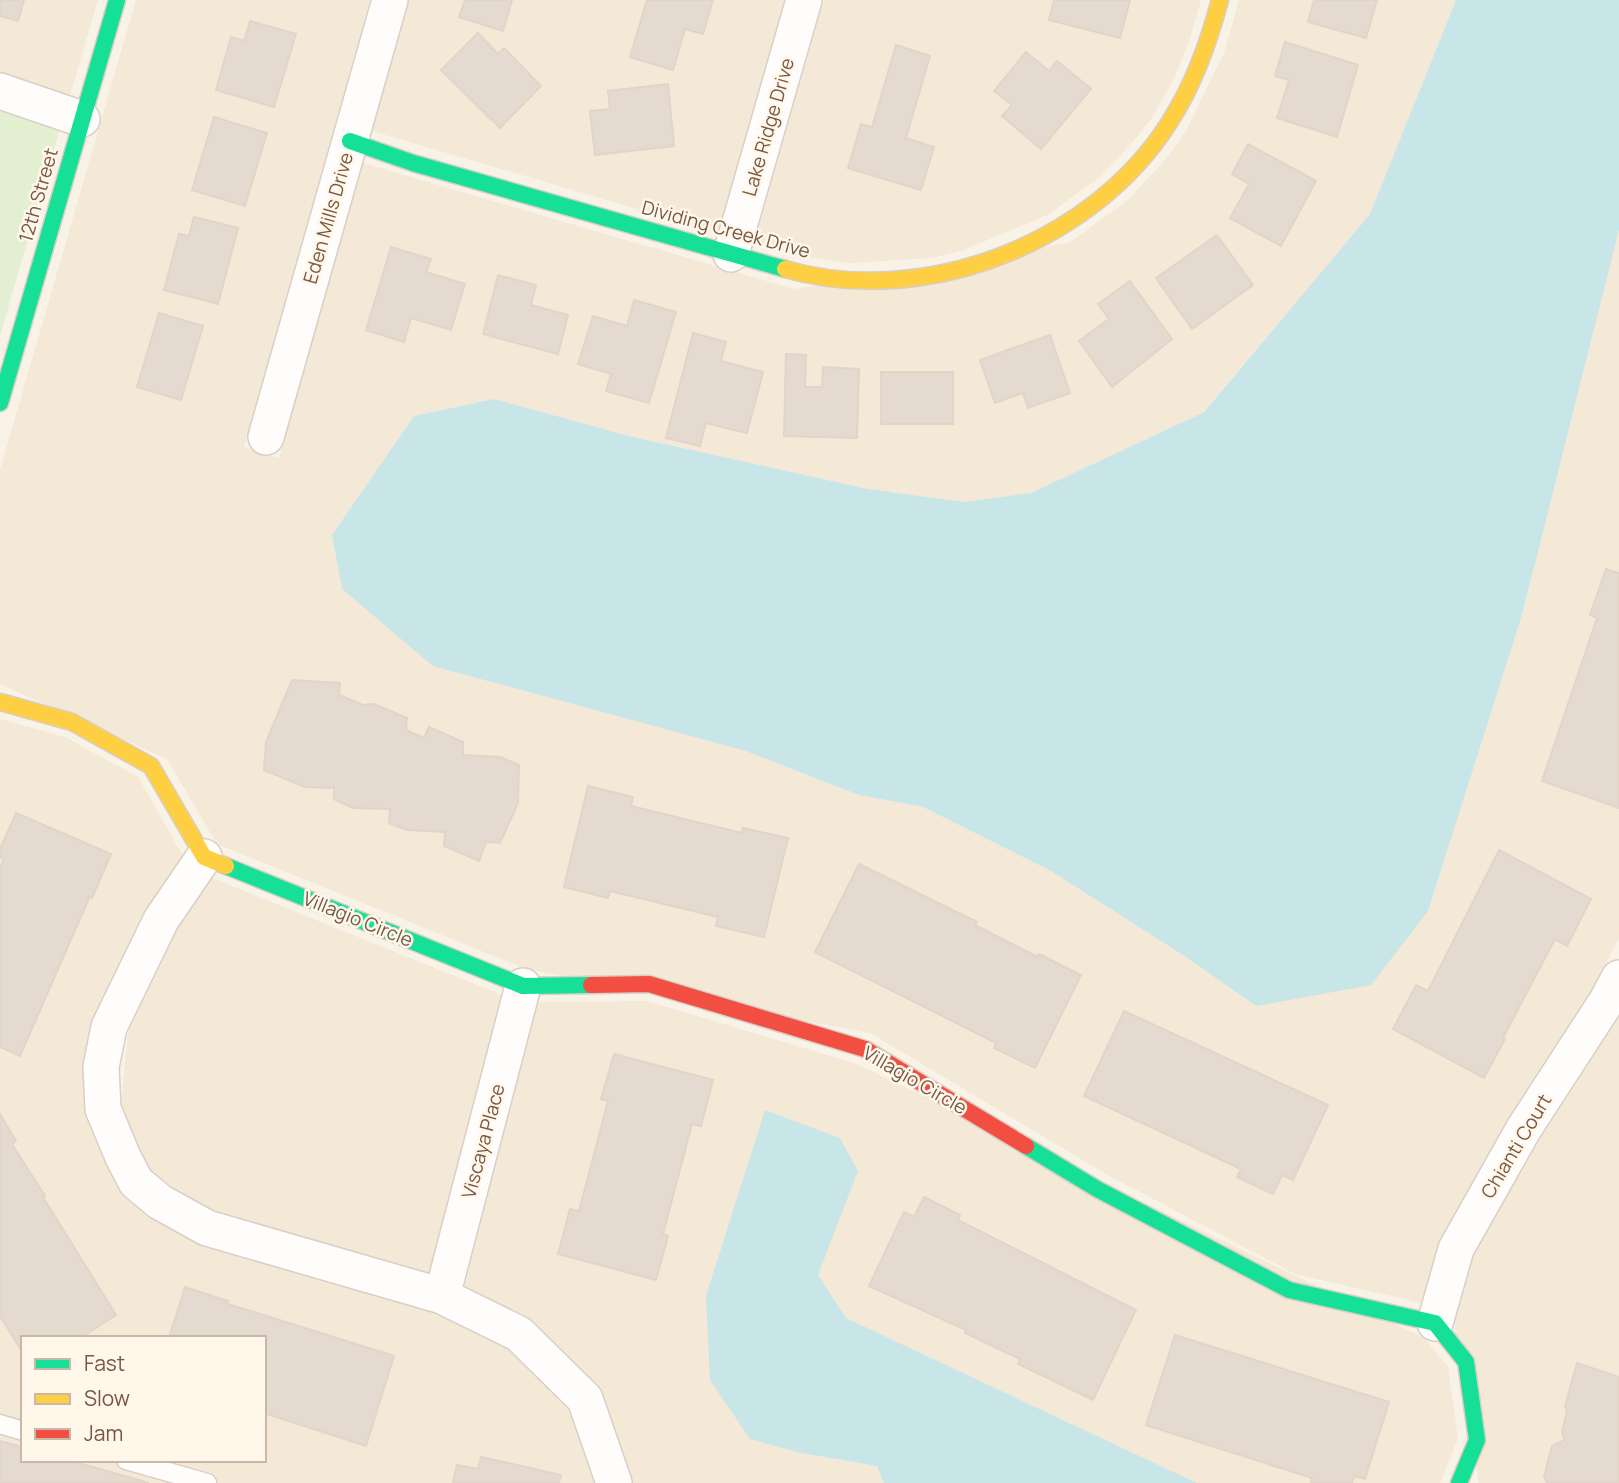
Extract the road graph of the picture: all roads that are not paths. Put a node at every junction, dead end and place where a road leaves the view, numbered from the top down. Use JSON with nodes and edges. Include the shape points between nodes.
{"nodes":[{"id":1,"x":117,"y":0,"type":"edge"},
{"id":2,"x":390,"y":0,"type":"edge"},
{"id":3,"x":804,"y":0,"type":"edge"},
{"id":4,"x":1220,"y":0,"type":"edge"},
{"id":5,"x":0,"y":91,"type":"edge"},
{"id":6,"x":82,"y":119,"type":"junction"},
{"id":7,"x":350,"y":141,"type":"junction"},
{"id":8,"x":731,"y":254,"type":"junction"},
{"id":9,"x":0,"y":402,"type":"edge"},
{"id":10,"x":266,"y":437,"type":"dead end"},
{"id":11,"x":0,"y":702,"type":"edge"},
{"id":12,"x":204,"y":857,"type":"junction"},
{"id":13,"x":1619,"y":978,"type":"edge"},
{"id":14,"x":523,"y":986,"type":"junction"},
{"id":15,"x":442,"y":1296,"type":"junction"},
{"id":16,"x":1434,"y":1323,"type":"junction"},
{"id":17,"x":0,"y":1424,"type":"edge"},
{"id":18,"x":21,"y":1430,"type":"edge"},
{"id":19,"x":133,"y":1462,"type":"edge"},
{"id":20,"x":206,"y":1483,"type":"edge"},
{"id":21,"x":614,"y":1483,"type":"edge"},
{"id":22,"x":1460,"y":1483,"type":"edge"}],
"edges":[{"from":1,"to":6,"type":"street","name":"12th Street"},
{"from":2,"to":7,"type":"street","name":"Eden Mills Drive"},
{"from":3,"to":8,"type":"street","name":"Lake Ridge Drive"},
{"from":4,"to":8,"type":"street","name":"Dividing Creek Drive","via":[[1196,73],[1169,125],[1113,190],[1049,234],[968,267],[906,279],[850,280],[798,273]]},
{"from":5,"to":6,"type":"street"},
{"from":6,"to":9,"type":"street","name":"12th Street"},
{"from":7,"to":8,"type":"street","name":"Dividing Creek Drive"},
{"from":7,"to":10,"type":"street","name":"Eden Mills Drive"},
{"from":11,"to":12,"type":"street","via":[[72,722],[151,766]]},
{"from":12,"to":14,"type":"street","name":"Villagio Circle"},
{"from":12,"to":15,"type":"street","via":[[161,920],[109,1027],[101,1067],[103,1110],[122,1157],[144,1189],[207,1228]]},
{"from":13,"to":16,"type":"street","name":"Chianti Court","via":[[1523,1130],[1456,1249]]},
{"from":14,"to":15,"type":"street","name":"Viscaya Place"},
{"from":14,"to":16,"type":"street","name":"Villagio Circle","via":[[649,984],[865,1049],[1097,1189],[1289,1290]]},
{"from":15,"to":21,"type":"street","via":[[519,1334],[584,1399]]},
{"from":16,"to":22,"type":"street","via":[[1466,1362],[1477,1440]]},
{"from":17,"to":18,"type":"lane"},
{"from":19,"to":20,"type":"lane"}]}
